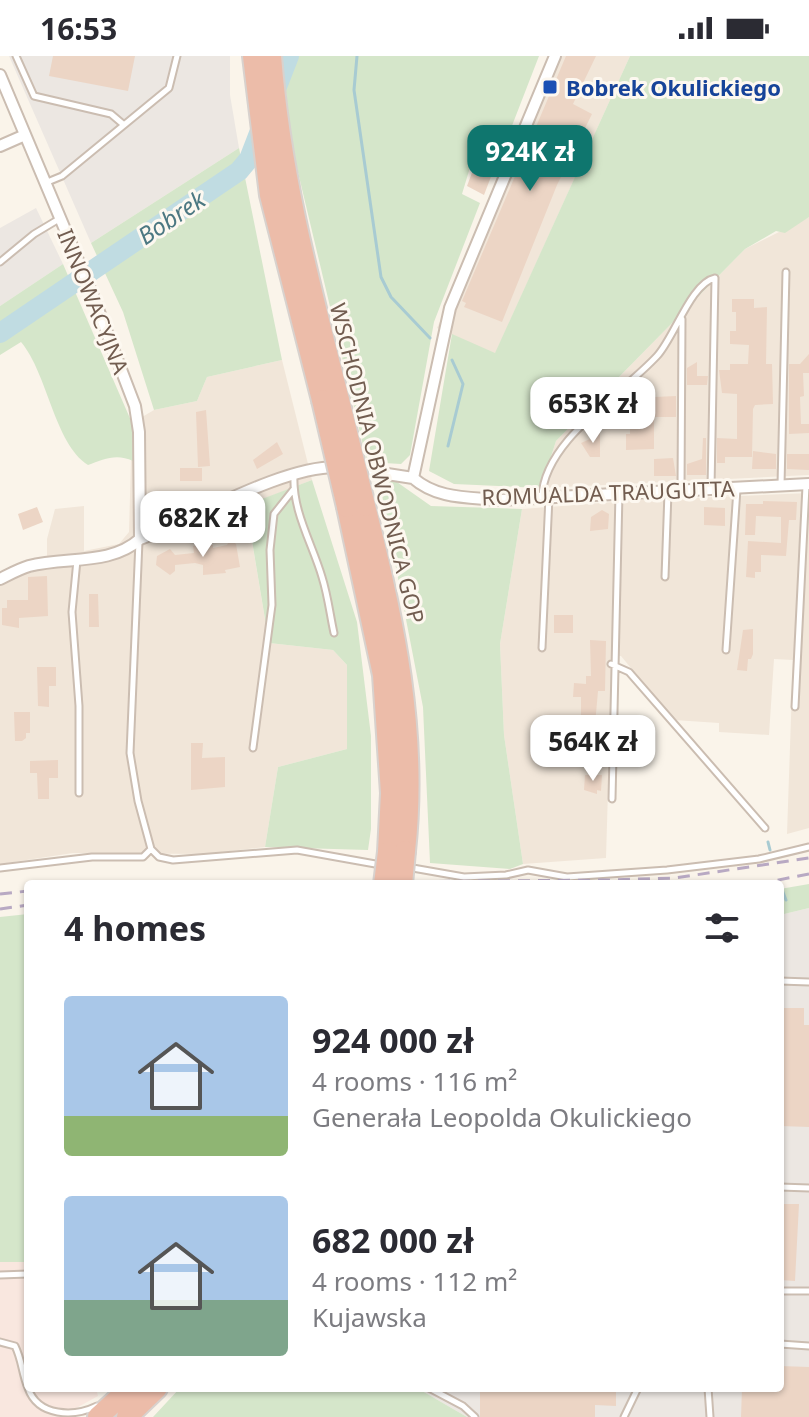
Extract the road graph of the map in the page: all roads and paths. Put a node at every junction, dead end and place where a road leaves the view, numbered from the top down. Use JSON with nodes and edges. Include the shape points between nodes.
{"nodes":[{"id":1,"x":16,"y":56,"type":"edge"},
{"id":2,"x":177,"y":56,"type":"edge"},
{"id":3,"x":253,"y":56,"type":"edge"},
{"id":4,"x":271,"y":56,"type":"edge"},
{"id":5,"x":555,"y":56,"type":"edge"},
{"id":6,"x":0,"y":75,"type":"edge"},
{"id":7,"x":124,"y":125,"type":"junction"},
{"id":8,"x":25,"y":135,"type":"junction"},
{"id":9,"x":0,"y":146,"type":"edge"},
{"id":10,"x":45,"y":183,"type":"junction"},
{"id":11,"x":60,"y":218,"type":"junction"},
{"id":12,"x":0,"y":262,"type":"edge"},
{"id":13,"x":786,"y":272,"type":"dead end"},
{"id":14,"x":682,"y":318,"type":"junction"},
{"id":15,"x":330,"y":400,"type":"junction"},
{"id":16,"x":294,"y":473,"type":"junction"},
{"id":17,"x":413,"y":478,"type":"junction"},
{"id":18,"x":808,"y":484,"type":"edge"},
{"id":19,"x":781,"y":486,"type":"junction"},
{"id":20,"x":737,"y":488,"type":"junction"},
{"id":21,"x":711,"y":489,"type":"junction"},
{"id":22,"x":293,"y":490,"type":"junction"},
{"id":23,"x":681,"y":490,"type":"junction"},
{"id":24,"x":668,"y":491,"type":"junction"},
{"id":25,"x":619,"y":493,"type":"junction"},
{"id":26,"x":545,"y":496,"type":"junction"},
{"id":27,"x":140,"y":539,"type":"junction"},
{"id":28,"x":77,"y":560,"type":"junction"},
{"id":29,"x":665,"y":577,"type":"dead end"},
{"id":30,"x":0,"y":579,"type":"edge"},
{"id":31,"x":334,"y":633,"type":"dead end"},
{"id":32,"x":542,"y":648,"type":"dead end"},
{"id":33,"x":726,"y":650,"type":"dead end"},
{"id":34,"x":613,"y":664,"type":"junction"},
{"id":35,"x":795,"y":707,"type":"dead end"},
{"id":36,"x":253,"y":748,"type":"dead end"},
{"id":37,"x":79,"y":793,"type":"dead end"},
{"id":38,"x":612,"y":799,"type":"dead end"},
{"id":39,"x":765,"y":828,"type":"dead end"},
{"id":40,"x":809,"y":847,"type":"edge"},
{"id":41,"x":151,"y":849,"type":"junction"},
{"id":42,"x":397,"y":851,"type":"junction"},
{"id":43,"x":0,"y":868,"type":"edge"},
{"id":44,"x":386,"y":880,"type":"edge"},
{"id":45,"x":401,"y":880,"type":"edge"},
{"id":46,"x":784,"y":981,"type":"edge"},
{"id":47,"x":809,"y":982,"type":"edge"},
{"id":48,"x":784,"y":1187,"type":"edge"},
{"id":49,"x":809,"y":1188,"type":"edge"},
{"id":50,"x":24,"y":1274,"type":"edge"},
{"id":51,"x":0,"y":1275,"type":"edge"},
{"id":52,"x":784,"y":1291,"type":"edge"},
{"id":53,"x":809,"y":1291,"type":"edge"},
{"id":54,"x":0,"y":1342,"type":"edge"},
{"id":55,"x":784,"y":1344,"type":"edge"},
{"id":56,"x":809,"y":1346,"type":"edge"},
{"id":57,"x":24,"y":1357,"type":"edge"},
{"id":58,"x":30,"y":1392,"type":"edge"},
{"id":59,"x":123,"y":1392,"type":"edge"},
{"id":60,"x":126,"y":1392,"type":"edge"},
{"id":61,"x":153,"y":1392,"type":"edge"},
{"id":62,"x":437,"y":1392,"type":"edge"},
{"id":63,"x":636,"y":1392,"type":"edge"},
{"id":64,"x":708,"y":1392,"type":"edge"},
{"id":65,"x":98,"y":1417,"type":"edge"},
{"id":66,"x":127,"y":1417,"type":"edge"},
{"id":67,"x":475,"y":1417,"type":"edge"},
{"id":68,"x":624,"y":1417,"type":"edge"},
{"id":69,"x":710,"y":1417,"type":"edge"}],
"edges":[{"from":1,"to":7,"type":"lane","via":[[34,96],[111,114]]},
{"from":2,"to":7,"type":"lane","via":[[169,88]]},
{"from":3,"to":15,"type":"highway","name":"WSCHODNIA OBWODNICA GOP","via":[[270,195]]},
{"from":4,"to":15,"type":"highway","name":"WSCHODNIA OBWODNICA GOP","via":[[282,160]]},
{"from":5,"to":17,"type":"street","via":[[450,308]]},
{"from":6,"to":8,"type":"street","name":"INNOWACYJNA"},
{"from":7,"to":10,"type":"lane","via":[[62,176]]},
{"from":8,"to":9,"type":"street"},
{"from":8,"to":10,"type":"street","name":"INNOWACYJNA"},
{"from":10,"to":11,"type":"street","name":"INNOWACYJNA"},
{"from":11,"to":12,"type":"lane"},
{"from":11,"to":27,"type":"street","name":"INNOWACYJNA","via":[[135,406]]},
{"from":13,"to":19,"type":"lane"},
{"from":14,"to":21,"type":"lane","via":[[701,286],[715,278]]},
{"from":14,"to":23,"type":"lane"},
{"from":14,"to":26,"type":"lane","via":[[659,354],[555,453]]},
{"from":15,"to":42,"type":"highway","name":"WSCHODNIA OBWODNICA GOP","bridge":true,"via":[[356,506],[383,675]]},
{"from":16,"to":17,"type":"street","name":"ROMUALDA TRAUGUTTA","via":[[321,466]]},
{"from":16,"to":22,"type":"lane"},
{"from":16,"to":27,"type":"street","name":"ROMUALDA TRAUGUTTA"},
{"from":17,"to":26,"type":"street","name":"ROMUALDA TRAUGUTTA","via":[[448,496]]},
{"from":18,"to":19,"type":"street","name":"ROMUALDA TRAUGUTTA"},
{"from":18,"to":35,"type":"lane"},
{"from":19,"to":20,"type":"street","name":"ROMUALDA TRAUGUTTA"},
{"from":20,"to":21,"type":"street","name":"ROMUALDA TRAUGUTTA"},
{"from":20,"to":33,"type":"lane"},
{"from":21,"to":23,"type":"street","name":"ROMUALDA TRAUGUTTA"},
{"from":22,"to":31,"type":"lane"},
{"from":22,"to":36,"type":"lane","via":[[274,514],[272,605]]},
{"from":23,"to":24,"type":"street","name":"ROMUALDA TRAUGUTTA"},
{"from":24,"to":25,"type":"street","name":"ROMUALDA TRAUGUTTA"},
{"from":24,"to":29,"type":"lane"},
{"from":25,"to":26,"type":"street","name":"ROMUALDA TRAUGUTTA"},
{"from":25,"to":34,"type":"lane"},
{"from":26,"to":32,"type":"lane"},
{"from":27,"to":28,"type":"street","name":"ROMUALDA TRAUGUTTA","via":[[129,548]]},
{"from":27,"to":41,"type":"lane","via":[[130,753]]},
{"from":28,"to":30,"type":"street","name":"ROMUALDA TRAUGUTTA","via":[[32,565]]},
{"from":28,"to":37,"type":"lane","via":[[72,612]]},
{"from":34,"to":38,"type":"lane"},
{"from":34,"to":39,"type":"lane","via":[[629,672]]},
{"from":40,"to":41,"type":"lane","via":[[759,859],[567,877],[528,870],[464,877],[297,850],[173,860]]},
{"from":41,"to":43,"type":"lane","via":[[143,857]]},
{"from":42,"to":44,"type":"highway","name":"WSCHODNIA OBWODNICA GOP","bridge":true},
{"from":42,"to":45,"type":"highway","name":"WSCHODNIA OBWODNICA GOP","bridge":true},
{"from":46,"to":47,"type":"lane"},
{"from":48,"to":49,"type":"lane"},
{"from":50,"to":51,"type":"lane"},
{"from":52,"to":53,"type":"lane"},
{"from":54,"to":57,"type":"lane","via":[[15,1346]]},
{"from":55,"to":56,"type":"lane"},
{"from":58,"to":59,"type":"lane","via":[[43,1409],[57,1414],[90,1410]]},
{"from":60,"to":65,"type":"highway"},
{"from":61,"to":66,"type":"highway"},
{"from":62,"to":67,"type":"lane"},
{"from":63,"to":68,"type":"lane"},
{"from":64,"to":69,"type":"lane"}]}
